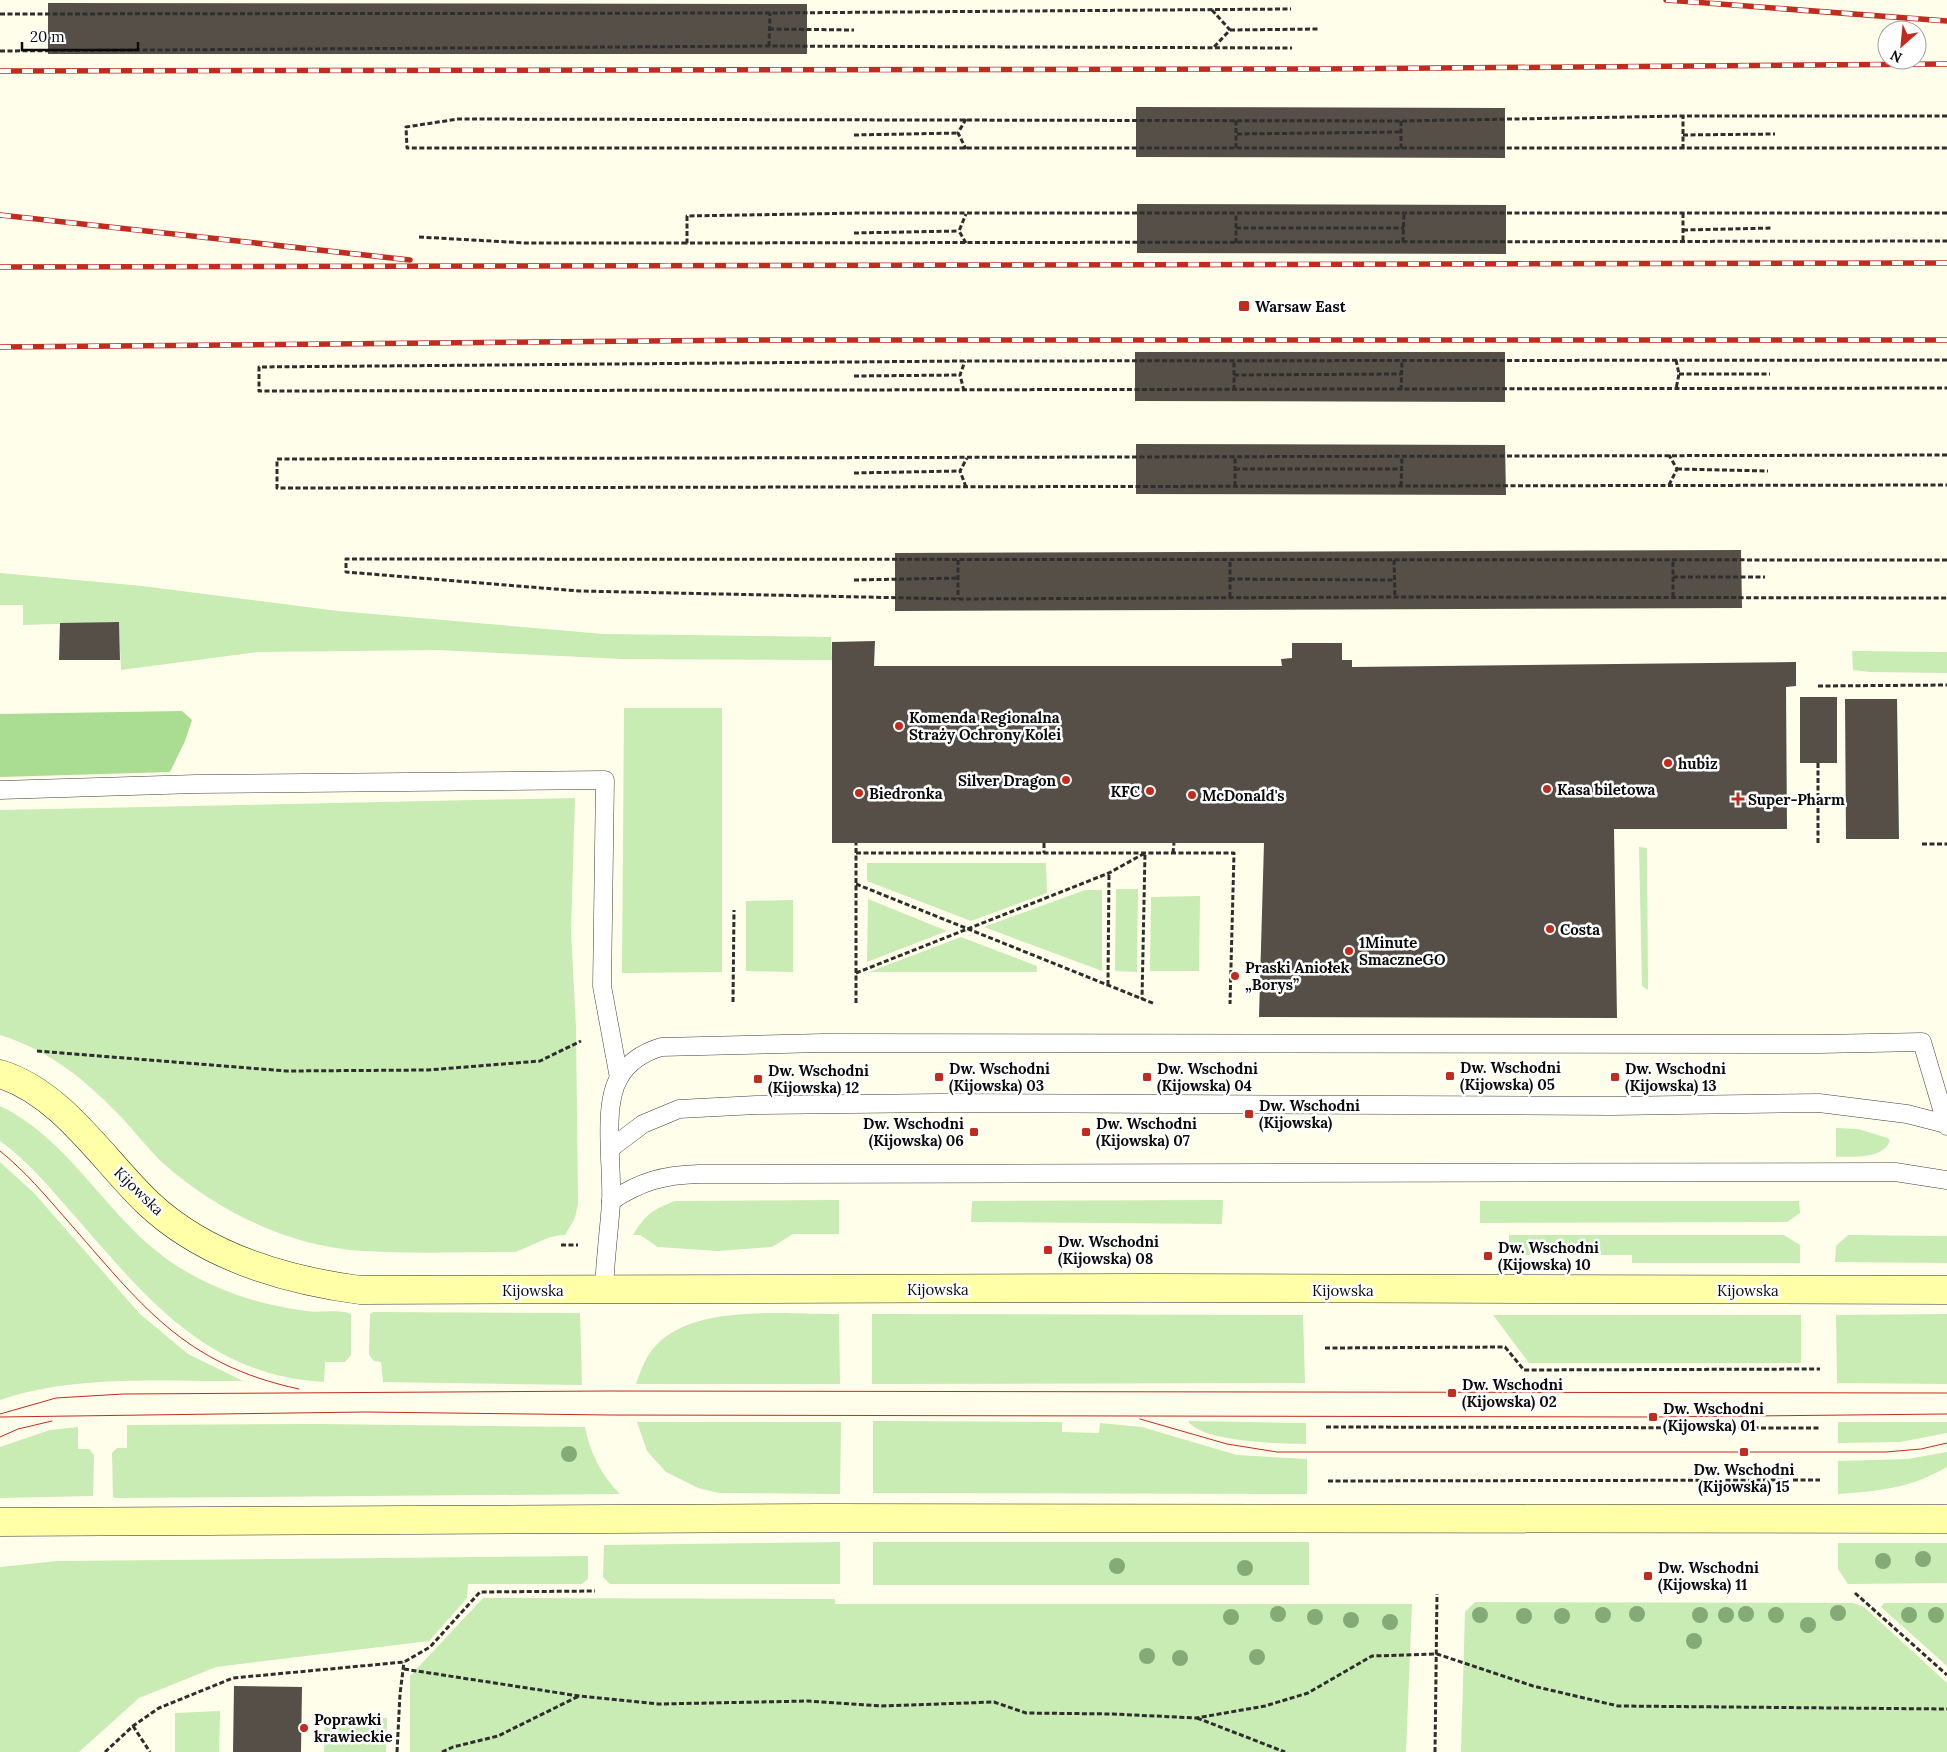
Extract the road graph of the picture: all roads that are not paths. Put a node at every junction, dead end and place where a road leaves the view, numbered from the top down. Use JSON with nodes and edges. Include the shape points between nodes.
{"nodes":[{"id":1,"x":0,"y":790,"type":"edge"},
{"id":2,"x":0,"y":1074,"type":"edge"},
{"id":3,"x":619,"y":1078,"type":"junction"},
{"id":4,"x":1947,"y":1125,"type":"edge"},
{"id":5,"x":611,"y":1148,"type":"junction"},
{"id":6,"x":1947,"y":1180,"type":"edge"},
{"id":7,"x":611,"y":1201,"type":"junction"},
{"id":8,"x":604,"y":1290,"type":"junction"},
{"id":9,"x":1947,"y":1290,"type":"edge"},
{"id":10,"x":1942,"y":1515,"type":"edge"},
{"id":11,"x":0,"y":1522,"type":"edge"}],
"edges":[{"from":1,"to":3,"type":"lane","via":[[196,784],[605,780],[602,986]]},
{"from":2,"to":8,"type":"street","name":"Kijowska","via":[[40,1095],[68,1116],[150,1204],[208,1245],[250,1264],[308,1281],[360,1290]]},
{"from":3,"to":4,"type":"lane","via":[[646,1052],[677,1045],[1922,1042]]},
{"from":3,"to":5,"type":"lane","via":[[611,1100]]},
{"from":4,"to":5,"type":"lane","via":[[1907,1114],[1819,1104],[747,1105],[679,1109],[642,1124]]},
{"from":5,"to":7,"type":"lane"},
{"from":6,"to":7,"type":"lane","via":[[1895,1172],[699,1174],[669,1175],[642,1183]]},
{"from":7,"to":8,"type":"lane"},
{"from":8,"to":9,"type":"street","name":"Kijowska"},
{"from":10,"to":11,"type":"street"}]}
